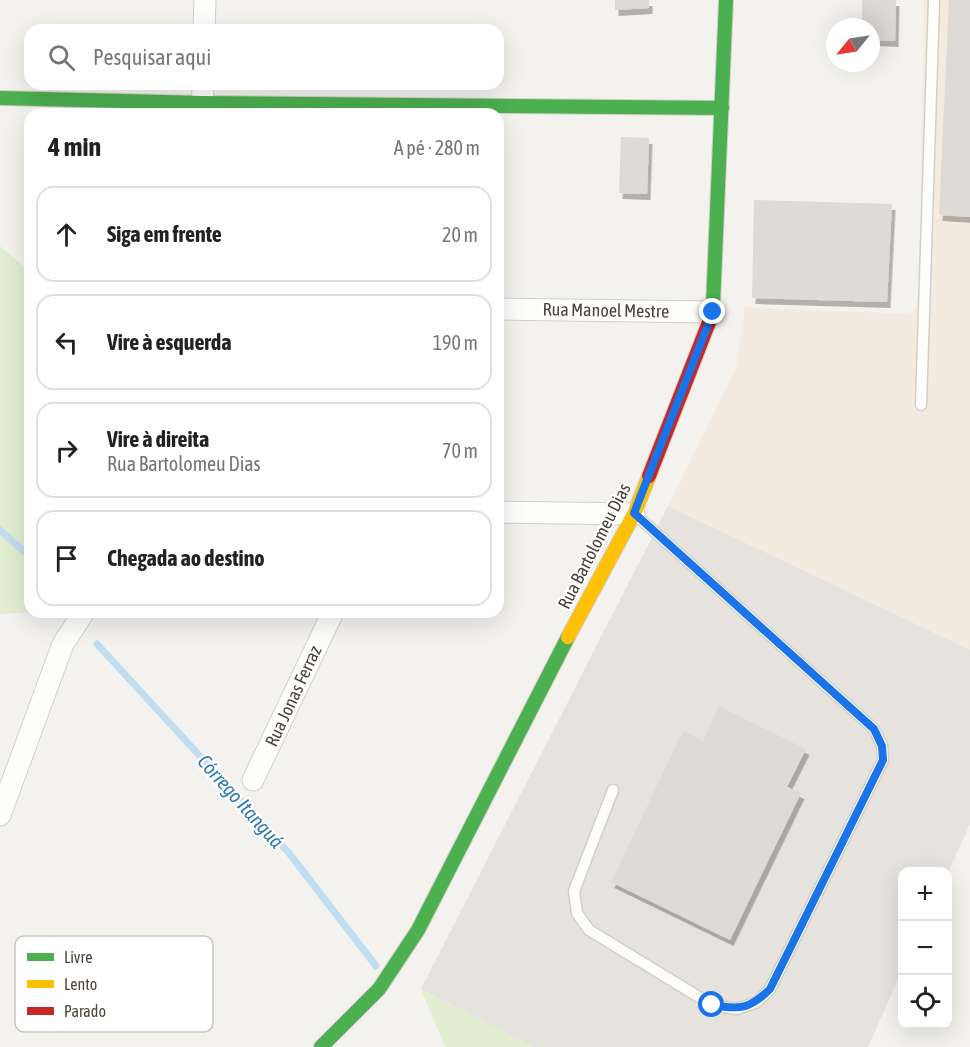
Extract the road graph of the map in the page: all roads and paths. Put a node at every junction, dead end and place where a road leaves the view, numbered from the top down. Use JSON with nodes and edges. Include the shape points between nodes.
{"nodes":[{"id":1,"x":205,"y":0,"type":"edge"},
{"id":2,"x":726,"y":0,"type":"edge"},
{"id":3,"x":934,"y":0,"type":"edge"},
{"id":4,"x":204,"y":24,"type":"edge"},
{"id":5,"x":0,"y":98,"type":"edge"},
{"id":6,"x":202,"y":100,"type":"edge"},
{"id":7,"x":722,"y":108,"type":"junction"},
{"id":8,"x":504,"y":309,"type":"edge"},
{"id":9,"x":713,"y":312,"type":"junction"},
{"id":10,"x":921,"y":405,"type":"dead end"},
{"id":11,"x":504,"y":512,"type":"edge"},
{"id":12,"x":634,"y":513,"type":"junction"},
{"id":13,"x":80,"y":618,"type":"edge"},
{"id":14,"x":330,"y":618,"type":"edge"},
{"id":15,"x":253,"y":780,"type":"dead end"},
{"id":16,"x":613,"y":790,"type":"dead end"},
{"id":17,"x":0,"y":815,"type":"edge"},
{"id":18,"x":321,"y":1047,"type":"edge"}],
"edges":[{"from":1,"to":4,"type":"street"},
{"from":2,"to":7,"type":"street","name":"Rua Bartolomeu Dias"},
{"from":3,"to":10,"type":"lane"},
{"from":5,"to":6,"type":"street"},
{"from":6,"to":7,"type":"street"},
{"from":7,"to":9,"type":"street","name":"Rua Bartolomeu Dias"},
{"from":8,"to":9,"type":"street","name":"Rua Manoel Mestre"},
{"from":9,"to":12,"type":"street","name":"Rua Bartolomeu Dias"},
{"from":11,"to":12,"type":"street"},
{"from":12,"to":16,"type":"lane","via":[[874,729],[883,760],[770,989],[757,1002],[737,1009],[712,1005],[590,930],[577,913],[574,891]]},
{"from":12,"to":18,"type":"street","name":"Rua Bartolomeu Dias","via":[[418,930],[379,989]]},
{"from":13,"to":17,"type":"street","via":[[63,644]]},
{"from":14,"to":15,"type":"street","name":"Rua Jonas Ferraz"}]}
